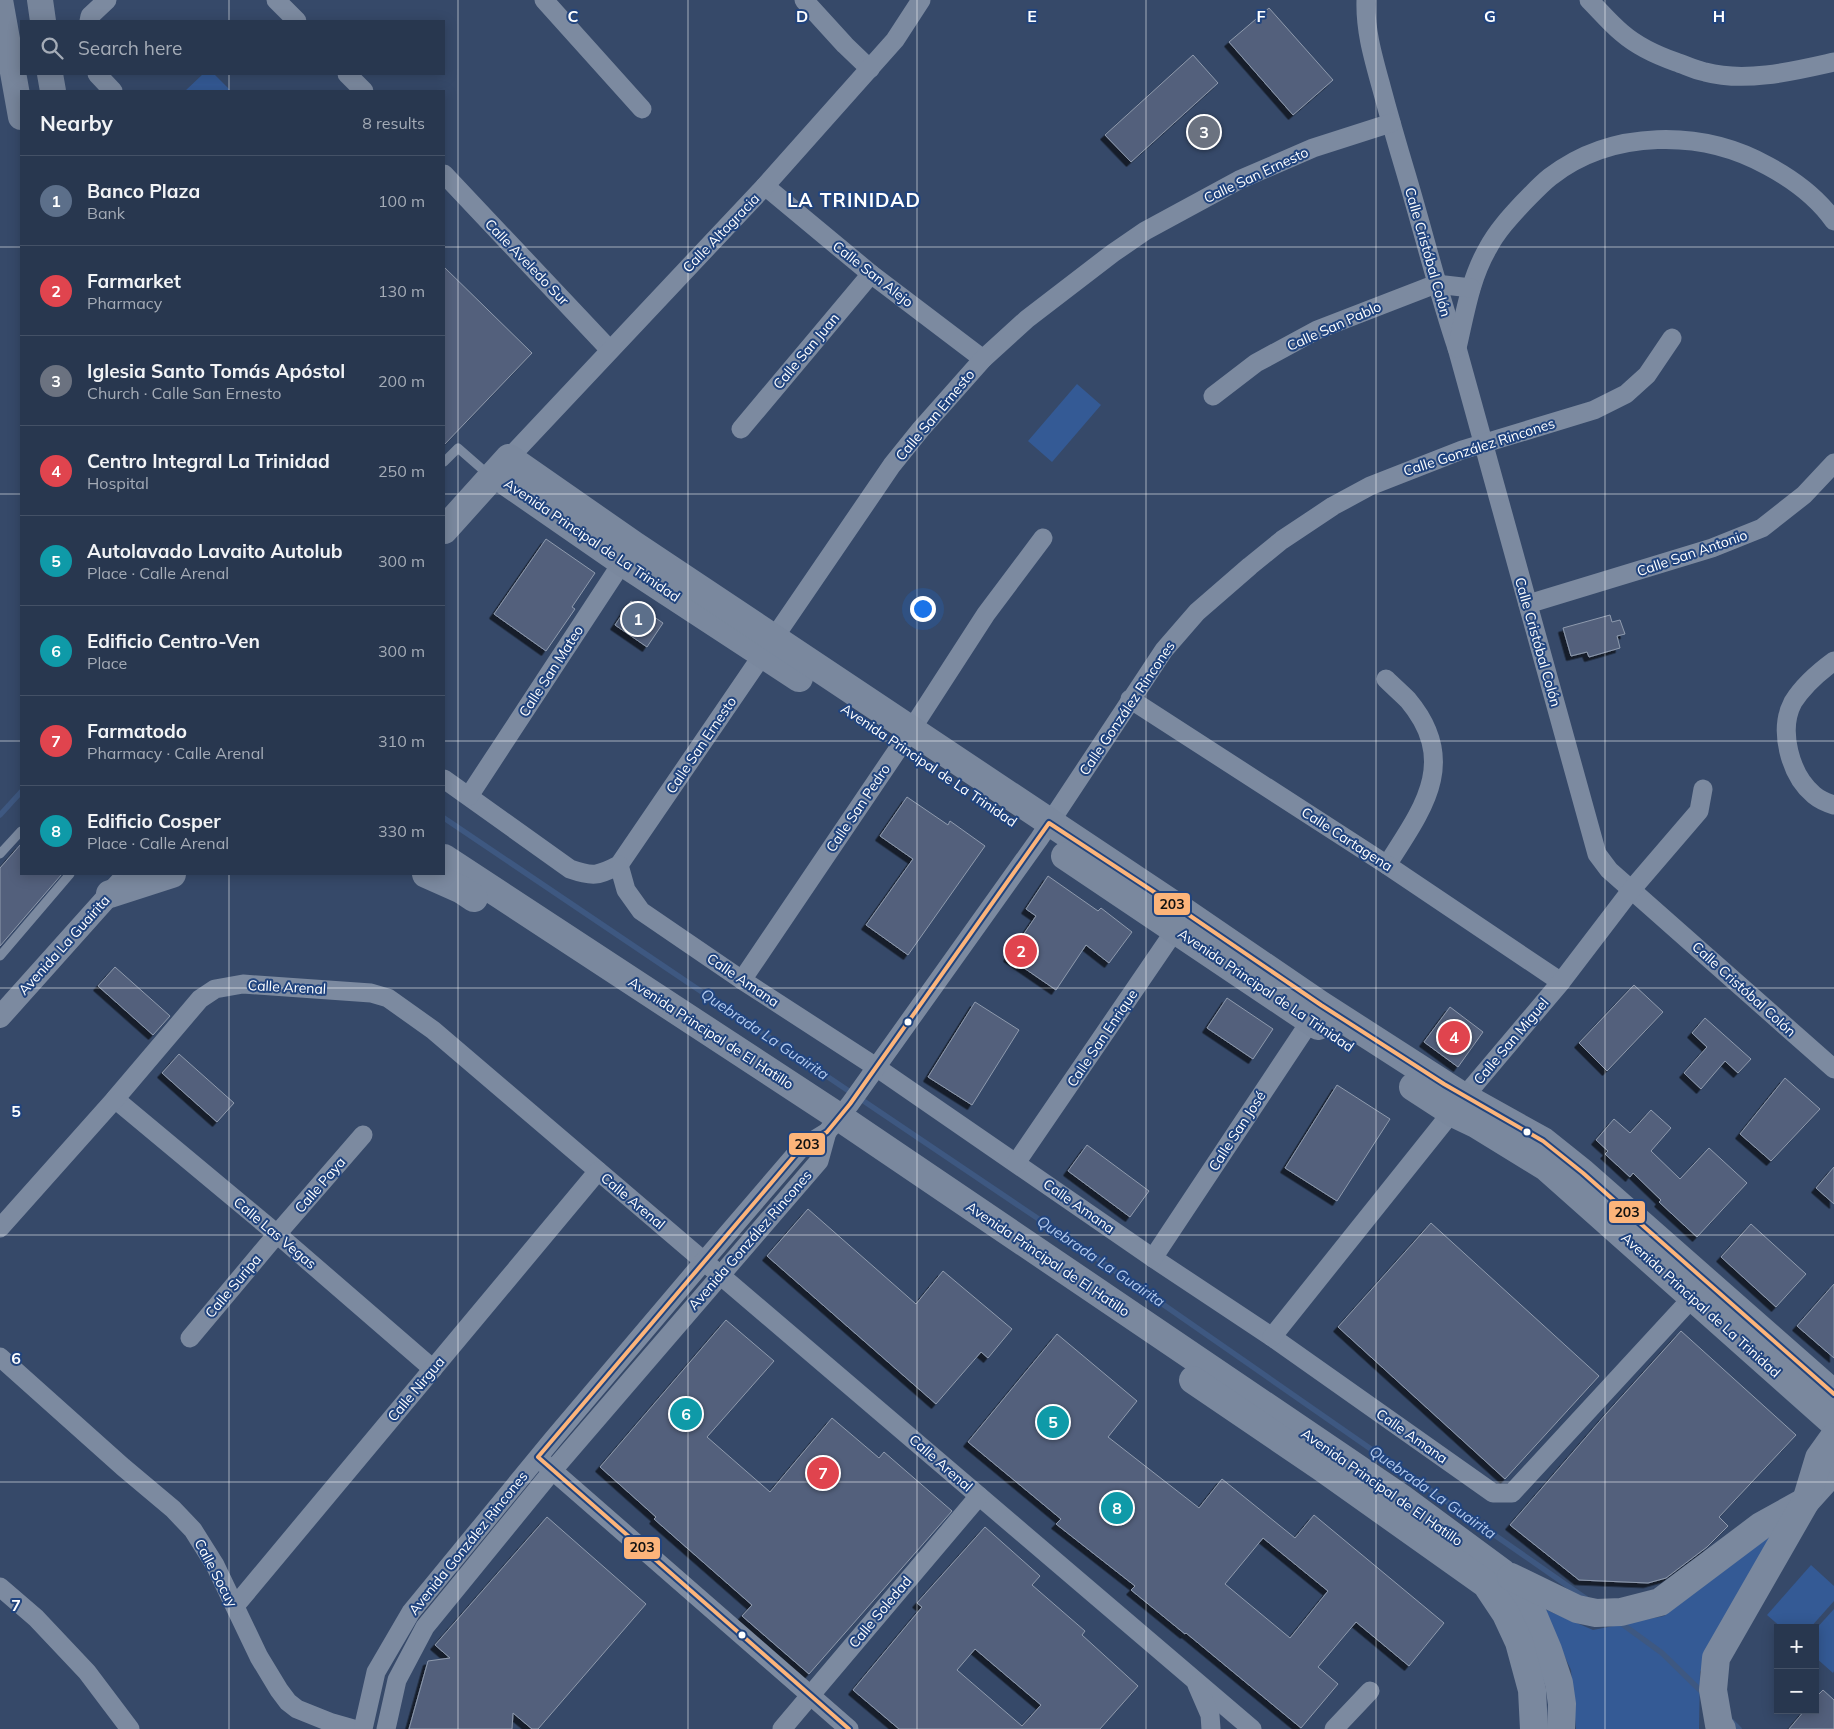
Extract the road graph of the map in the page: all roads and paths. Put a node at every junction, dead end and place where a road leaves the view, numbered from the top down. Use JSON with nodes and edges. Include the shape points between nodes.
{"nodes":[{"id":1,"x":0,"y":0,"type":"edge"},
{"id":2,"x":40,"y":0,"type":"edge"},
{"id":3,"x":107,"y":0,"type":"edge"},
{"id":4,"x":276,"y":0,"type":"edge"},
{"id":5,"x":804,"y":0,"type":"edge"},
{"id":6,"x":921,"y":0,"type":"edge"},
{"id":7,"x":1366,"y":0,"type":"edge"},
{"id":8,"x":1590,"y":0,"type":"edge"},
{"id":9,"x":548,"y":2,"type":"edge"},
{"id":10,"x":43,"y":20,"type":"edge"},
{"id":11,"x":89,"y":20,"type":"edge"},
{"id":12,"x":296,"y":20,"type":"edge"},
{"id":13,"x":1834,"y":62,"type":"edge"},
{"id":14,"x":870,"y":69,"type":"junction"},
{"id":15,"x":50,"y":75,"type":"edge"},
{"id":16,"x":98,"y":75,"type":"edge"},
{"id":17,"x":348,"y":75,"type":"edge"},
{"id":18,"x":53,"y":90,"type":"edge"},
{"id":19,"x":112,"y":90,"type":"edge"},
{"id":20,"x":363,"y":90,"type":"edge"},
{"id":21,"x":642,"y":109,"type":"dead end"},
{"id":22,"x":20,"y":111,"type":"edge"},
{"id":23,"x":1391,"y":123,"type":"junction"},
{"id":24,"x":445,"y":175,"type":"edge"},
{"id":25,"x":765,"y":186,"type":"junction"},
{"id":26,"x":1834,"y":221,"type":"edge"},
{"id":27,"x":871,"y":274,"type":"junction"},
{"id":28,"x":1472,"y":283,"type":"junction"},
{"id":29,"x":1436,"y":284,"type":"junction"},
{"id":30,"x":1672,"y":338,"type":"dead end"},
{"id":31,"x":1456,"y":348,"type":"junction"},
{"id":32,"x":610,"y":350,"type":"junction"},
{"id":33,"x":983,"y":359,"type":"junction"},
{"id":34,"x":1213,"y":396,"type":"dead end"},
{"id":35,"x":741,"y":428,"type":"dead end"},
{"id":36,"x":1482,"y":443,"type":"junction"},
{"id":37,"x":445,"y":461,"type":"edge"},
{"id":38,"x":1834,"y":463,"type":"edge"},
{"id":39,"x":499,"y":470,"type":"junction"},
{"id":40,"x":445,"y":529,"type":"edge"},
{"id":41,"x":1042,"y":538,"type":"dead end"},
{"id":42,"x":628,"y":553,"type":"junction"},
{"id":43,"x":1528,"y":604,"type":"junction"},
{"id":44,"x":768,"y":647,"type":"junction"},
{"id":45,"x":1834,"y":661,"type":"edge"},
{"id":46,"x":1386,"y":679,"type":"dead end"},
{"id":47,"x":1130,"y":699,"type":"junction"},
{"id":48,"x":905,"y":738,"type":"junction"},
{"id":49,"x":445,"y":780,"type":"edge"},
{"id":50,"x":1703,"y":789,"type":"dead end"},
{"id":51,"x":469,"y":796,"type":"junction"},
{"id":52,"x":1834,"y":806,"type":"edge"},
{"id":53,"x":1044,"y":831,"type":"junction"},
{"id":54,"x":20,"y":832,"type":"edge"},
{"id":55,"x":0,"y":854,"type":"edge"},
{"id":56,"x":445,"y":859,"type":"edge"},
{"id":57,"x":619,"y":865,"type":"junction"},
{"id":58,"x":1387,"y":865,"type":"junction"},
{"id":59,"x":69,"y":875,"type":"edge"},
{"id":60,"x":127,"y":875,"type":"edge"},
{"id":61,"x":166,"y":875,"type":"edge"},
{"id":62,"x":428,"y":875,"type":"edge"},
{"id":63,"x":115,"y":884,"type":"edge"},
{"id":64,"x":1632,"y":889,"type":"junction"},
{"id":65,"x":1181,"y":921,"type":"junction"},
{"id":66,"x":0,"y":956,"type":"edge"},
{"id":67,"x":742,"y":980,"type":"junction"},
{"id":68,"x":1561,"y":982,"type":"junction"},
{"id":69,"x":2,"y":1009,"type":"edge"},
{"id":70,"x":1315,"y":1013,"type":"junction"},
{"id":71,"x":876,"y":1068,"type":"junction"},
{"id":72,"x":1834,"y":1069,"type":"edge"},
{"id":73,"x":115,"y":1099,"type":"junction"},
{"id":74,"x":1458,"y":1105,"type":"junction"},
{"id":75,"x":839,"y":1118,"type":"junction"},
{"id":76,"x":363,"y":1135,"type":"dead end"},
{"id":77,"x":1016,"y":1163,"type":"junction"},
{"id":78,"x":598,"y":1171,"type":"junction"},
{"id":79,"x":0,"y":1228,"type":"edge"},
{"id":80,"x":277,"y":1234,"type":"junction"},
{"id":81,"x":1153,"y":1258,"type":"junction"},
{"id":82,"x":704,"y":1261,"type":"junction"},
{"id":83,"x":720,"y":1275,"type":"junction"},
{"id":84,"x":1692,"y":1298,"type":"junction"},
{"id":85,"x":1272,"y":1337,"type":"junction"},
{"id":86,"x":190,"y":1338,"type":"dead end"},
{"id":87,"x":0,"y":1357,"type":"edge"},
{"id":88,"x":433,"y":1369,"type":"junction"},
{"id":89,"x":1834,"y":1394,"type":"edge"},
{"id":90,"x":1834,"y":1423,"type":"edge"},
{"id":91,"x":1834,"y":1437,"type":"edge"},
{"id":92,"x":538,"y":1457,"type":"junction"},
{"id":93,"x":553,"y":1470,"type":"junction"},
{"id":94,"x":1834,"y":1470,"type":"edge"},
{"id":95,"x":979,"y":1496,"type":"junction"},
{"id":96,"x":1806,"y":1501,"type":"junction"},
{"id":97,"x":1503,"y":1574,"type":"junction"},
{"id":98,"x":0,"y":1587,"type":"edge"},
{"id":99,"x":235,"y":1606,"type":"junction"},
{"id":100,"x":1194,"y":1678,"type":"junction"},
{"id":101,"x":1370,"y":1691,"type":"dead end"},
{"id":102,"x":811,"y":1695,"type":"junction"},
{"id":103,"x":1720,"y":1726,"type":"edge"},
{"id":104,"x":130,"y":1729,"type":"edge"},
{"id":105,"x":353,"y":1729,"type":"edge"},
{"id":106,"x":363,"y":1729,"type":"edge"},
{"id":107,"x":386,"y":1729,"type":"edge"},
{"id":108,"x":782,"y":1729,"type":"edge"},
{"id":109,"x":849,"y":1729,"type":"edge"},
{"id":110,"x":1211,"y":1729,"type":"edge"},
{"id":111,"x":1252,"y":1729,"type":"edge"},
{"id":112,"x":1334,"y":1729,"type":"edge"},
{"id":113,"x":1534,"y":1729,"type":"edge"},
{"id":114,"x":1560,"y":1729,"type":"edge"}],
"edges":[{"from":1,"to":22,"type":"main road"},
{"from":2,"to":10,"type":"main road"},
{"from":3,"to":11,"type":"street"},
{"from":4,"to":12,"type":"street"},
{"from":5,"to":14,"type":"street"},
{"from":6,"to":14,"type":"street","name":"Calle Altagracia","via":[[895,40]]},
{"from":7,"to":23,"type":"street","name":"Calle Cristóbal Colón","via":[[1369,40]]},
{"from":8,"to":13,"type":"street","via":[[1622,33],[1640,46],[1706,72],[1751,76],[1790,72]]},
{"from":9,"to":21,"type":"street"},
{"from":14,"to":25,"type":"street","name":"Calle Altagracia"},
{"from":15,"to":18,"type":"main road"},
{"from":16,"to":19,"type":"street"},
{"from":17,"to":20,"type":"street"},
{"from":23,"to":29,"type":"street","name":"Calle Cristóbal Colón"},
{"from":23,"to":33,"type":"street","name":"Calle San Ernesto","via":[[1313,148],[1247,176],[1145,231],[1040,308]]},
{"from":24,"to":32,"type":"street","name":"Calle Aveledo Sur"},
{"from":25,"to":27,"type":"street","name":"Calle San Alejo"},
{"from":25,"to":32,"type":"street","name":"Calle Altagracia"},
{"from":26,"to":28,"type":"street","via":[[1810,193],[1787,176],[1732,150],[1680,139],[1626,144],[1599,150],[1550,177],[1506,221],[1488,247]]},
{"from":27,"to":33,"type":"street","name":"Calle San Alejo"},
{"from":27,"to":35,"type":"street","name":"Calle San Juan"},
{"from":28,"to":29,"type":"street","via":[[1448,275]]},
{"from":28,"to":31,"type":"street"},
{"from":29,"to":31,"type":"street","name":"Calle Cristóbal Colón"},
{"from":29,"to":34,"type":"street","name":"Calle San Pablo","via":[[1317,330],[1256,363]]},
{"from":30,"to":36,"type":"street","name":"Calle González Rincones","via":[[1647,375],[1626,394],[1594,410]]},
{"from":31,"to":36,"type":"street","name":"Calle Cristóbal Colón"},
{"from":32,"to":39,"type":"street","name":"Calle Altagracia"},
{"from":33,"to":44,"type":"street","name":"Calle San Ernesto","via":[[892,465]]},
{"from":36,"to":43,"type":"street","name":"Calle Cristóbal Colón"},
{"from":36,"to":47,"type":"street","name":"Calle González Rincones","via":[[1370,486],[1282,540],[1197,612],[1164,650]]},
{"from":37,"to":39,"type":"lane","via":[[458,448]]},
{"from":38,"to":43,"type":"street","name":"Calle San Antonio","via":[[1804,496],[1762,528],[1712,548]]},
{"from":39,"to":40,"type":"main road"},
{"from":39,"to":42,"type":"main road","name":"Avenida Principal de La Trinidad"},
{"from":41,"to":48,"type":"street","name":"Calle San Pedro","via":[[986,614]]},
{"from":42,"to":44,"type":"main road","name":"Avenida Principal de La Trinidad"},
{"from":42,"to":51,"type":"street","name":"Calle San Mateo"},
{"from":43,"to":64,"type":"street","name":"Calle Cristóbal Colón","via":[[1597,854],[1609,870]]},
{"from":44,"to":48,"type":"main road","name":"Avenida Principal de La Trinidad"},
{"from":44,"to":57,"type":"street","name":"Calle San Ernesto"},
{"from":45,"to":52,"type":"street","via":[[1813,678],[1794,702],[1786,726],[1787,742],[1804,784],[1814,795]]},
{"from":46,"to":58,"type":"street","via":[[1421,720],[1428,732],[1434,759],[1433,781],[1425,801]]},
{"from":47,"to":53,"type":"street","name":"Calle González Rincones"},
{"from":47,"to":58,"type":"street","name":"Calle Cartagena"},
{"from":48,"to":53,"type":"main road","name":"Avenida Principal de La Trinidad"},
{"from":48,"to":67,"type":"street","name":"Calle San Pedro"},
{"from":49,"to":51,"type":"street"},
{"from":50,"to":64,"type":"street","name":"Calle San Miguel","via":[[1699,811]]},
{"from":51,"to":57,"type":"street","via":[[570,869],[591,875]]},
{"from":53,"to":65,"type":"main road","name":"Avenida Principal de La Trinidad"},
{"from":53,"to":71,"type":"street","name":"Avenida González Rincones"},
{"from":54,"to":55,"type":"lane"},
{"from":56,"to":75,"type":"main road","name":"Avenida Principal de El Hatillo"},
{"from":57,"to":67,"type":"street","name":"Calle Amana","via":[[626,890],[641,911]]},
{"from":58,"to":68,"type":"street","name":"Calle Cartagena"},
{"from":59,"to":66,"type":"lane"},
{"from":60,"to":63,"type":"street","name":"Avenida La Guairita"},
{"from":61,"to":63,"type":"main road"},
{"from":62,"to":75,"type":"main road","name":"Avenida Principal de El Hatillo","via":[[462,890]]},
{"from":63,"to":69,"type":"street","name":"Avenida La Guairita"},
{"from":64,"to":68,"type":"street","name":"Calle San Miguel"},
{"from":64,"to":72,"type":"street","name":"Calle Cristóbal Colón"},
{"from":65,"to":70,"type":"main road","name":"Avenida Principal de La Trinidad"},
{"from":65,"to":77,"type":"street","name":"Calle San Enrique"},
{"from":67,"to":71,"type":"street","name":"Calle Amana"},
{"from":68,"to":74,"type":"street","name":"Calle San Miguel"},
{"from":70,"to":74,"type":"main road","name":"Avenida Principal de La Trinidad"},
{"from":70,"to":81,"type":"street","name":"Calle San José"},
{"from":71,"to":75,"type":"street","name":"Avenida González Rincones"},
{"from":71,"to":77,"type":"street","name":"Calle Amana"},
{"from":73,"to":78,"type":"street","name":"Calle Arenal","via":[[200,999],[215,989],[243,984],[371,993],[388,998],[433,1030]]},
{"from":73,"to":79,"type":"street","name":"Calle Arenal"},
{"from":73,"to":80,"type":"street","name":"Calle Las Vegas"},
{"from":74,"to":84,"type":"main road","name":"Avenida Principal de La Trinidad","via":[[1476,1124],[1546,1167]]},
{"from":74,"to":85,"type":"street","name":"Calle San Miguel"},
{"from":74,"to":89,"type":"main road","name":"Avenida Principal de La Trinidad","via":[[1527,1131],[1562,1154]]},
{"from":75,"to":82,"type":"street","name":"Avenida González Rincones","via":[[801,1148]]},
{"from":75,"to":83,"type":"street","name":"Avenida González Rincones","via":[[819,1161]]},
{"from":75,"to":97,"type":"main road","name":"Avenida Principal de El Hatillo","via":[[1400,1497]]},
{"from":75,"to":113,"type":"main road","name":"Avenida Principal de El Hatillo","via":[[1486,1584],[1506,1614],[1519,1642],[1532,1690]]},
{"from":76,"to":80,"type":"street","name":"Calle Paya"},
{"from":77,"to":81,"type":"street","name":"Calle Amana"},
{"from":78,"to":82,"type":"street","name":"Calle Arenal"},
{"from":78,"to":88,"type":"street","name":"Calle Nirgua"},
{"from":80,"to":86,"type":"street","name":"Calle Suripa"},
{"from":80,"to":88,"type":"street","name":"Calle Las Vegas"},
{"from":81,"to":85,"type":"street","name":"Calle Amana"},
{"from":82,"to":83,"type":"street","name":"Calle Arenal"},
{"from":82,"to":92,"type":"street","name":"Avenida González Rincones"},
{"from":83,"to":93,"type":"street","name":"Avenida González Rincones"},
{"from":83,"to":95,"type":"street","name":"Calle Arenal"},
{"from":84,"to":85,"type":"street","name":"Calle Amana","via":[[1512,1493],[1493,1493]]},
{"from":84,"to":90,"type":"main road","name":"Avenida Principal de La Trinidad"},
{"from":87,"to":99,"type":"street","name":"Calle Socuy","via":[[173,1508],[208,1553]]},
{"from":88,"to":99,"type":"street","name":"Calle Nirgua"},
{"from":91,"to":96,"type":"main road","via":[[1819,1458]]},
{"from":92,"to":93,"type":"street"},
{"from":92,"to":106,"type":"street","name":"Avenida González Rincones","via":[[398,1631],[376,1672]]},
{"from":93,"to":102,"type":"street"},
{"from":93,"to":107,"type":"street","name":"Avenida González Rincones","via":[[425,1627],[397,1680]]},
{"from":94,"to":96,"type":"main road"},
{"from":95,"to":100,"type":"street","name":"Calle Arenal"},
{"from":95,"to":102,"type":"street","name":"Calle Soledad"},
{"from":96,"to":97,"type":"main road","via":[[1761,1526],[1660,1602],[1608,1613],[1577,1610]]},
{"from":96,"to":103,"type":"main road","via":[[1716,1658],[1713,1690]]},
{"from":97,"to":114,"type":"main road","name":"Avenida Principal de El Hatillo","via":[[1528,1605],[1548,1650],[1559,1683],[1562,1704]]},
{"from":98,"to":104,"type":"street","via":[[36,1618],[88,1672]]},
{"from":99,"to":105,"type":"street","name":"Calle Socuy","via":[[259,1657],[288,1702],[296,1709]]},
{"from":100,"to":110,"type":"street","via":[[1207,1707]]},
{"from":100,"to":111,"type":"street","name":"Calle Arenal"},
{"from":101,"to":112,"type":"street"},
{"from":102,"to":108,"type":"street","name":"Calle Soledad"},
{"from":102,"to":109,"type":"street"}]}
